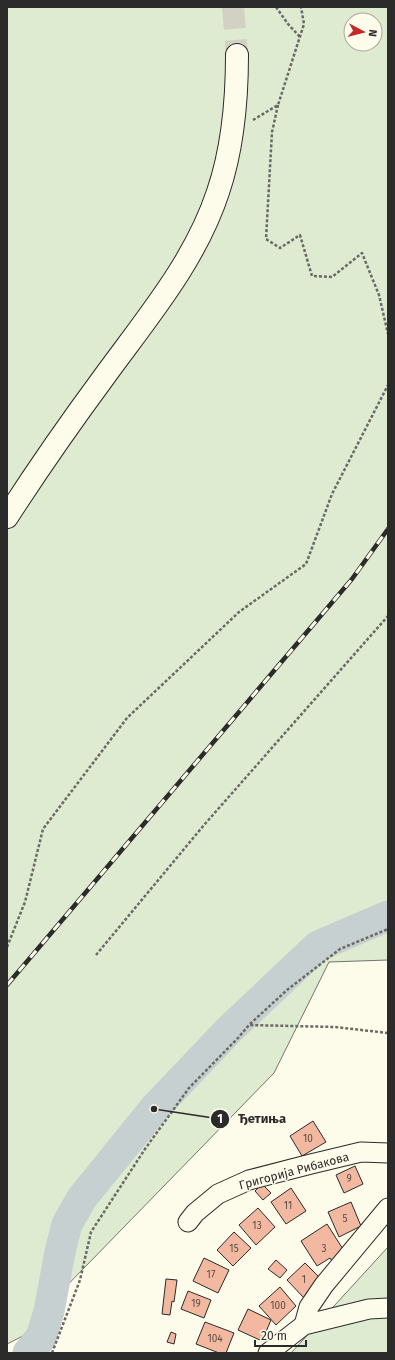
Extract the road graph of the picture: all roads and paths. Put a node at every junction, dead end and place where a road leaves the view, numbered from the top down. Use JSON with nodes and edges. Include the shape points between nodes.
{"nodes":[{"id":1,"x":276,"y":7,"type":"edge"},
{"id":2,"x":301,"y":7,"type":"edge"},
{"id":3,"x":300,"y":37,"type":"junction"},
{"id":4,"x":237,"y":55,"type":"tunnel mouth"},
{"id":5,"x":278,"y":105,"type":"junction"},
{"id":6,"x":233,"y":129,"type":"junction"},
{"id":7,"x":388,"y":334,"type":"edge"},
{"id":8,"x":388,"y":385,"type":"edge"},
{"id":9,"x":7,"y":517,"type":"edge"},
{"id":10,"x":388,"y":616,"type":"edge"},
{"id":11,"x":388,"y":929,"type":"edge"},
{"id":12,"x":7,"y":947,"type":"edge"},
{"id":13,"x":96,"y":955,"type":"dead end"},
{"id":14,"x":249,"y":1025,"type":"junction"},
{"id":15,"x":388,"y":1033,"type":"edge"},
{"id":16,"x":388,"y":1153,"type":"edge"},
{"id":17,"x":388,"y":1208,"type":"edge"},
{"id":18,"x":188,"y":1222,"type":"dead end"},
{"id":19,"x":388,"y":1308,"type":"edge"},
{"id":20,"x":304,"y":1325,"type":"junction"},
{"id":21,"x":52,"y":1353,"type":"edge"},
{"id":22,"x":268,"y":1353,"type":"edge"}],
"edges":[{"from":1,"to":3,"type":"path"},
{"from":2,"to":3,"type":"path","via":[[304,24]]},
{"from":3,"to":5,"type":"path"},
{"from":4,"to":6,"type":"main road"},
{"from":5,"to":6,"type":"path"},
{"from":5,"to":7,"type":"path","via":[[272,132],[266,239],[280,248],[300,235],[312,276],[332,277],[362,253],[379,295]]},
{"from":6,"to":9,"type":"main road","via":[[218,194],[183,267]]},
{"from":8,"to":12,"type":"path","via":[[332,494],[306,564],[239,612],[127,718],[43,829],[25,902]]},
{"from":10,"to":13,"type":"path","via":[[204,825]]},
{"from":11,"to":14,"type":"path","via":[[340,949],[287,990]]},
{"from":14,"to":15,"type":"path","via":[[335,1027]]},
{"from":14,"to":21,"type":"path","via":[[188,1088],[91,1232],[80,1280]]},
{"from":16,"to":18,"type":"street","name":"Григорија Рибакова","via":[[361,1152],[248,1180],[218,1194]]},
{"from":17,"to":20,"type":"street","via":[[324,1285],[309,1307]]},
{"from":19,"to":20,"type":"street","via":[[369,1309]]},
{"from":20,"to":22,"type":"street"}]}
